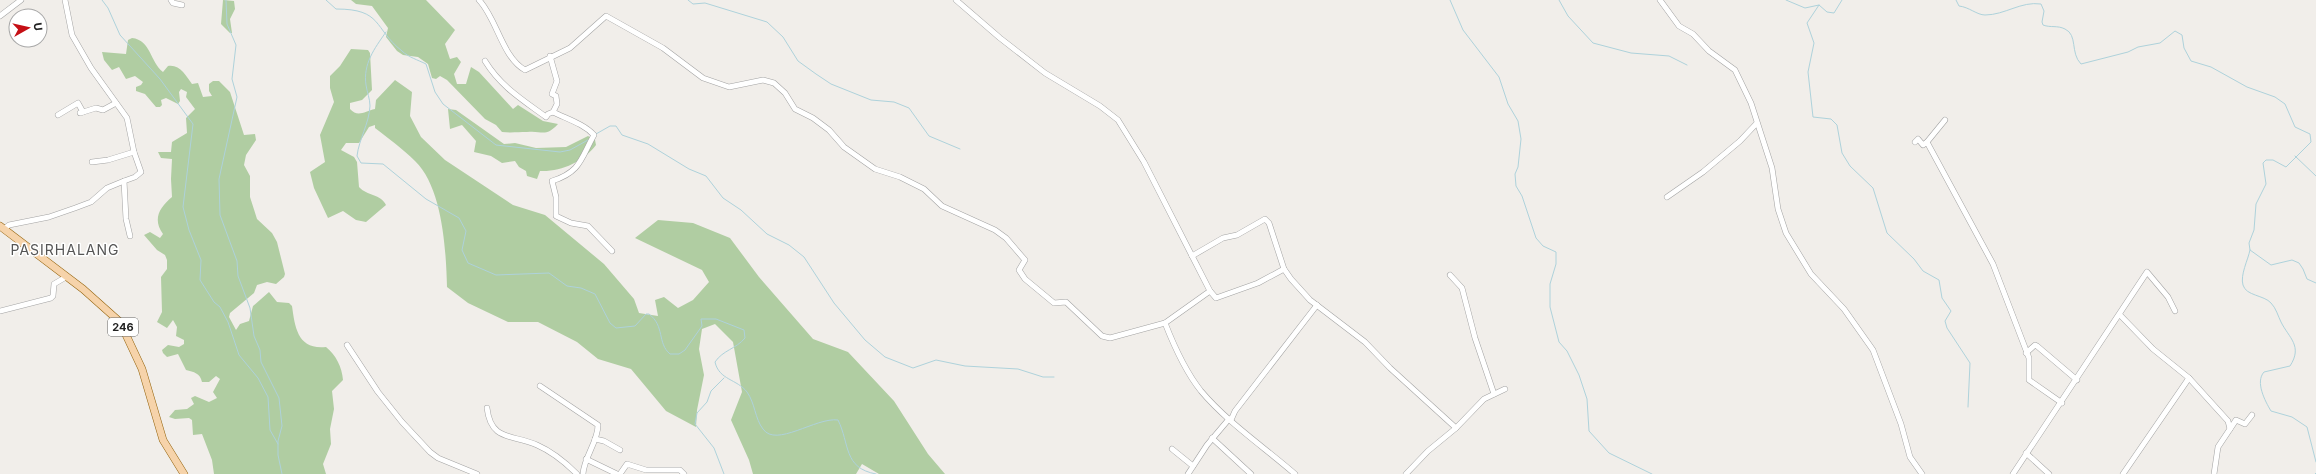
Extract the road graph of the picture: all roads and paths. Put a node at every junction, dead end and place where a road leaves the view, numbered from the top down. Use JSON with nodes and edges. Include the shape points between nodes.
{"nodes":[{"id":1,"x":21,"y":0,"type":"edge"},
{"id":2,"x":65,"y":0,"type":"edge"},
{"id":3,"x":171,"y":0,"type":"edge"},
{"id":4,"x":479,"y":0,"type":"edge"},
{"id":5,"x":956,"y":0,"type":"edge"},
{"id":6,"x":1660,"y":0,"type":"edge"},
{"id":7,"x":182,"y":5,"type":"dead end"},
{"id":8,"x":0,"y":16,"type":"edge"},
{"id":9,"x":550,"y":56,"type":"junction"},
{"id":10,"x":485,"y":61,"type":"dead end"},
{"id":11,"x":116,"y":103,"type":"junction"},
{"id":12,"x":553,"y":112,"type":"junction"},
{"id":13,"x":58,"y":115,"type":"dead end"},
{"id":14,"x":1945,"y":120,"type":"dead end"},
{"id":15,"x":1758,"y":123,"type":"junction"},
{"id":16,"x":1915,"y":142,"type":"dead end"},
{"id":17,"x":1927,"y":142,"type":"junction"},
{"id":18,"x":134,"y":152,"type":"junction"},
{"id":19,"x":92,"y":162,"type":"dead end"},
{"id":20,"x":124,"y":181,"type":"junction"},
{"id":21,"x":1667,"y":197,"type":"dead end"},
{"id":22,"x":2,"y":228,"type":"edge"},
{"id":23,"x":130,"y":236,"type":"dead end"},
{"id":24,"x":612,"y":251,"type":"dead end"},
{"id":25,"x":1192,"y":256,"type":"junction"},
{"id":26,"x":1284,"y":269,"type":"junction"},
{"id":27,"x":1450,"y":275,"type":"dead end"},
{"id":28,"x":66,"y":277,"type":"junction"},
{"id":29,"x":1210,"y":291,"type":"junction"},
{"id":30,"x":1317,"y":305,"type":"junction"},
{"id":31,"x":0,"y":311,"type":"edge"},
{"id":32,"x":2175,"y":311,"type":"dead end"},
{"id":33,"x":2120,"y":315,"type":"junction"},
{"id":34,"x":1165,"y":323,"type":"junction"},
{"id":35,"x":347,"y":345,"type":"dead end"},
{"id":36,"x":2026,"y":353,"type":"junction"},
{"id":37,"x":2189,"y":378,"type":"junction"},
{"id":38,"x":2076,"y":380,"type":"junction"},
{"id":39,"x":540,"y":386,"type":"dead end"},
{"id":40,"x":1505,"y":388,"type":"dead end"},
{"id":41,"x":1494,"y":394,"type":"junction"},
{"id":42,"x":2062,"y":403,"type":"junction"},
{"id":43,"x":486,"y":408,"type":"dead end"},
{"id":44,"x":2252,"y":416,"type":"dead end"},
{"id":45,"x":1230,"y":419,"type":"junction"},
{"id":46,"x":1456,"y":428,"type":"junction"},
{"id":47,"x":2230,"y":429,"type":"junction"},
{"id":48,"x":1212,"y":438,"type":"junction"},
{"id":49,"x":595,"y":439,"type":"junction"},
{"id":50,"x":1172,"y":449,"type":"dead end"},
{"id":51,"x":620,"y":450,"type":"dead end"},
{"id":52,"x":2026,"y":453,"type":"junction"},
{"id":53,"x":586,"y":459,"type":"junction"},
{"id":54,"x":1193,"y":466,"type":"junction"},
{"id":55,"x":184,"y":474,"type":"edge"},
{"id":56,"x":477,"y":474,"type":"edge"},
{"id":57,"x":577,"y":474,"type":"edge"},
{"id":58,"x":583,"y":474,"type":"edge"},
{"id":59,"x":618,"y":474,"type":"edge"},
{"id":60,"x":684,"y":474,"type":"edge"},
{"id":61,"x":1188,"y":474,"type":"edge"},
{"id":62,"x":1251,"y":474,"type":"edge"},
{"id":63,"x":1295,"y":474,"type":"edge"},
{"id":64,"x":1406,"y":474,"type":"edge"},
{"id":65,"x":1922,"y":474,"type":"edge"},
{"id":66,"x":2013,"y":474,"type":"edge"},
{"id":67,"x":2049,"y":474,"type":"edge"},
{"id":68,"x":2123,"y":474,"type":"edge"},
{"id":69,"x":2214,"y":474,"type":"edge"}],
"edges":[{"from":1,"to":8,"type":"street"},
{"from":2,"to":11,"type":"street","via":[[72,35],[90,68]]},
{"from":3,"to":7,"type":"street"},
{"from":4,"to":9,"type":"street","via":[[490,13],[505,46],[524,69]]},
{"from":5,"to":25,"type":"street","via":[[1045,73],[1100,106],[1118,120],[1144,162]]},
{"from":6,"to":15,"type":"street","via":[[1679,26],[1693,34],[1709,51],[1735,70]]},
{"from":9,"to":12,"type":"street","via":[[557,81],[552,94],[556,96],[557,104]]},
{"from":9,"to":34,"type":"street","via":[[570,48],[607,16],[663,48],[703,78],[729,87],[763,80],[770,81],[785,93],[795,109],[829,130],[844,147],[875,169],[912,183],[942,206],[995,230],[1006,238],[1025,260],[1019,270],[1026,279],[1054,303],[1066,302],[1102,336],[1110,338]]},
{"from":10,"to":12,"type":"street","via":[[502,84],[526,105],[546,118]]},
{"from":11,"to":13,"type":"street","via":[[103,110],[96,108],[81,112],[78,103]]},
{"from":11,"to":18,"type":"street","via":[[130,124]]},
{"from":12,"to":24,"type":"street","via":[[580,124],[594,135],[581,163],[560,179],[552,181],[556,197],[556,216],[571,223],[588,226]]},
{"from":14,"to":17,"type":"street"},
{"from":15,"to":21,"type":"street","via":[[1703,172]]},
{"from":15,"to":65,"type":"street","via":[[1772,168],[1777,204],[1786,233],[1811,274],[1844,309],[1873,350],[1902,424],[1910,457]]},
{"from":16,"to":17,"type":"street","via":[[1918,139],[1923,145]]},
{"from":17,"to":36,"type":"street","via":[[1987,250]]},
{"from":18,"to":19,"type":"street"},
{"from":18,"to":20,"type":"street","via":[[141,173]]},
{"from":20,"to":22,"type":"street","via":[[107,188],[91,202],[49,217]]},
{"from":20,"to":23,"type":"street","via":[[126,219]]},
{"from":22,"to":28,"type":"main road","number":"246"},
{"from":25,"to":26,"type":"street","via":[[1223,238],[1237,235],[1265,219],[1269,223]]},
{"from":25,"to":29,"type":"street"},
{"from":26,"to":29,"type":"street","via":[[1258,283],[1216,298]]},
{"from":26,"to":30,"type":"street","via":[[1306,296]]},
{"from":27,"to":41,"type":"street","via":[[1462,288],[1474,338]]},
{"from":28,"to":31,"type":"street","via":[[54,284],[51,298]]},
{"from":28,"to":55,"type":"main road","number":"246","via":[[114,316],[122,326],[142,369],[163,440]]},
{"from":29,"to":34,"type":"street"},
{"from":30,"to":45,"type":"street"},
{"from":30,"to":46,"type":"street","via":[[1365,342]]},
{"from":32,"to":33,"type":"street","via":[[2147,272]]},
{"from":33,"to":37,"type":"street","via":[[2153,349]]},
{"from":33,"to":38,"type":"street"},
{"from":34,"to":45,"type":"street","via":[[1190,375],[1201,391]]},
{"from":35,"to":56,"type":"street","via":[[378,392],[430,452],[438,458]]},
{"from":36,"to":38,"type":"street","via":[[2037,346]]},
{"from":36,"to":42,"type":"street","via":[[2031,383]]},
{"from":37,"to":47,"type":"street","via":[[2228,421]]},
{"from":37,"to":68,"type":"street"},
{"from":38,"to":42,"type":"street"},
{"from":39,"to":49,"type":"street","via":[[597,423]]},
{"from":40,"to":41,"type":"street"},
{"from":41,"to":46,"type":"street","via":[[1484,399]]},
{"from":42,"to":52,"type":"street"},
{"from":43,"to":57,"type":"street","via":[[496,431],[547,450]]},
{"from":44,"to":47,"type":"street","via":[[2245,424],[2236,420]]},
{"from":45,"to":48,"type":"street"},
{"from":45,"to":63,"type":"street"},
{"from":46,"to":64,"type":"street","via":[[1428,451]]},
{"from":47,"to":69,"type":"street","via":[[2218,447]]},
{"from":48,"to":54,"type":"street"},
{"from":48,"to":62,"type":"street"},
{"from":49,"to":51,"type":"street"},
{"from":49,"to":53,"type":"street"},
{"from":50,"to":54,"type":"street"},
{"from":52,"to":66,"type":"street"},
{"from":52,"to":67,"type":"street"},
{"from":53,"to":58,"type":"street"},
{"from":53,"to":59,"type":"street"},
{"from":54,"to":61,"type":"street"},
{"from":59,"to":60,"type":"street","via":[[627,464],[646,470],[680,470]]}]}
